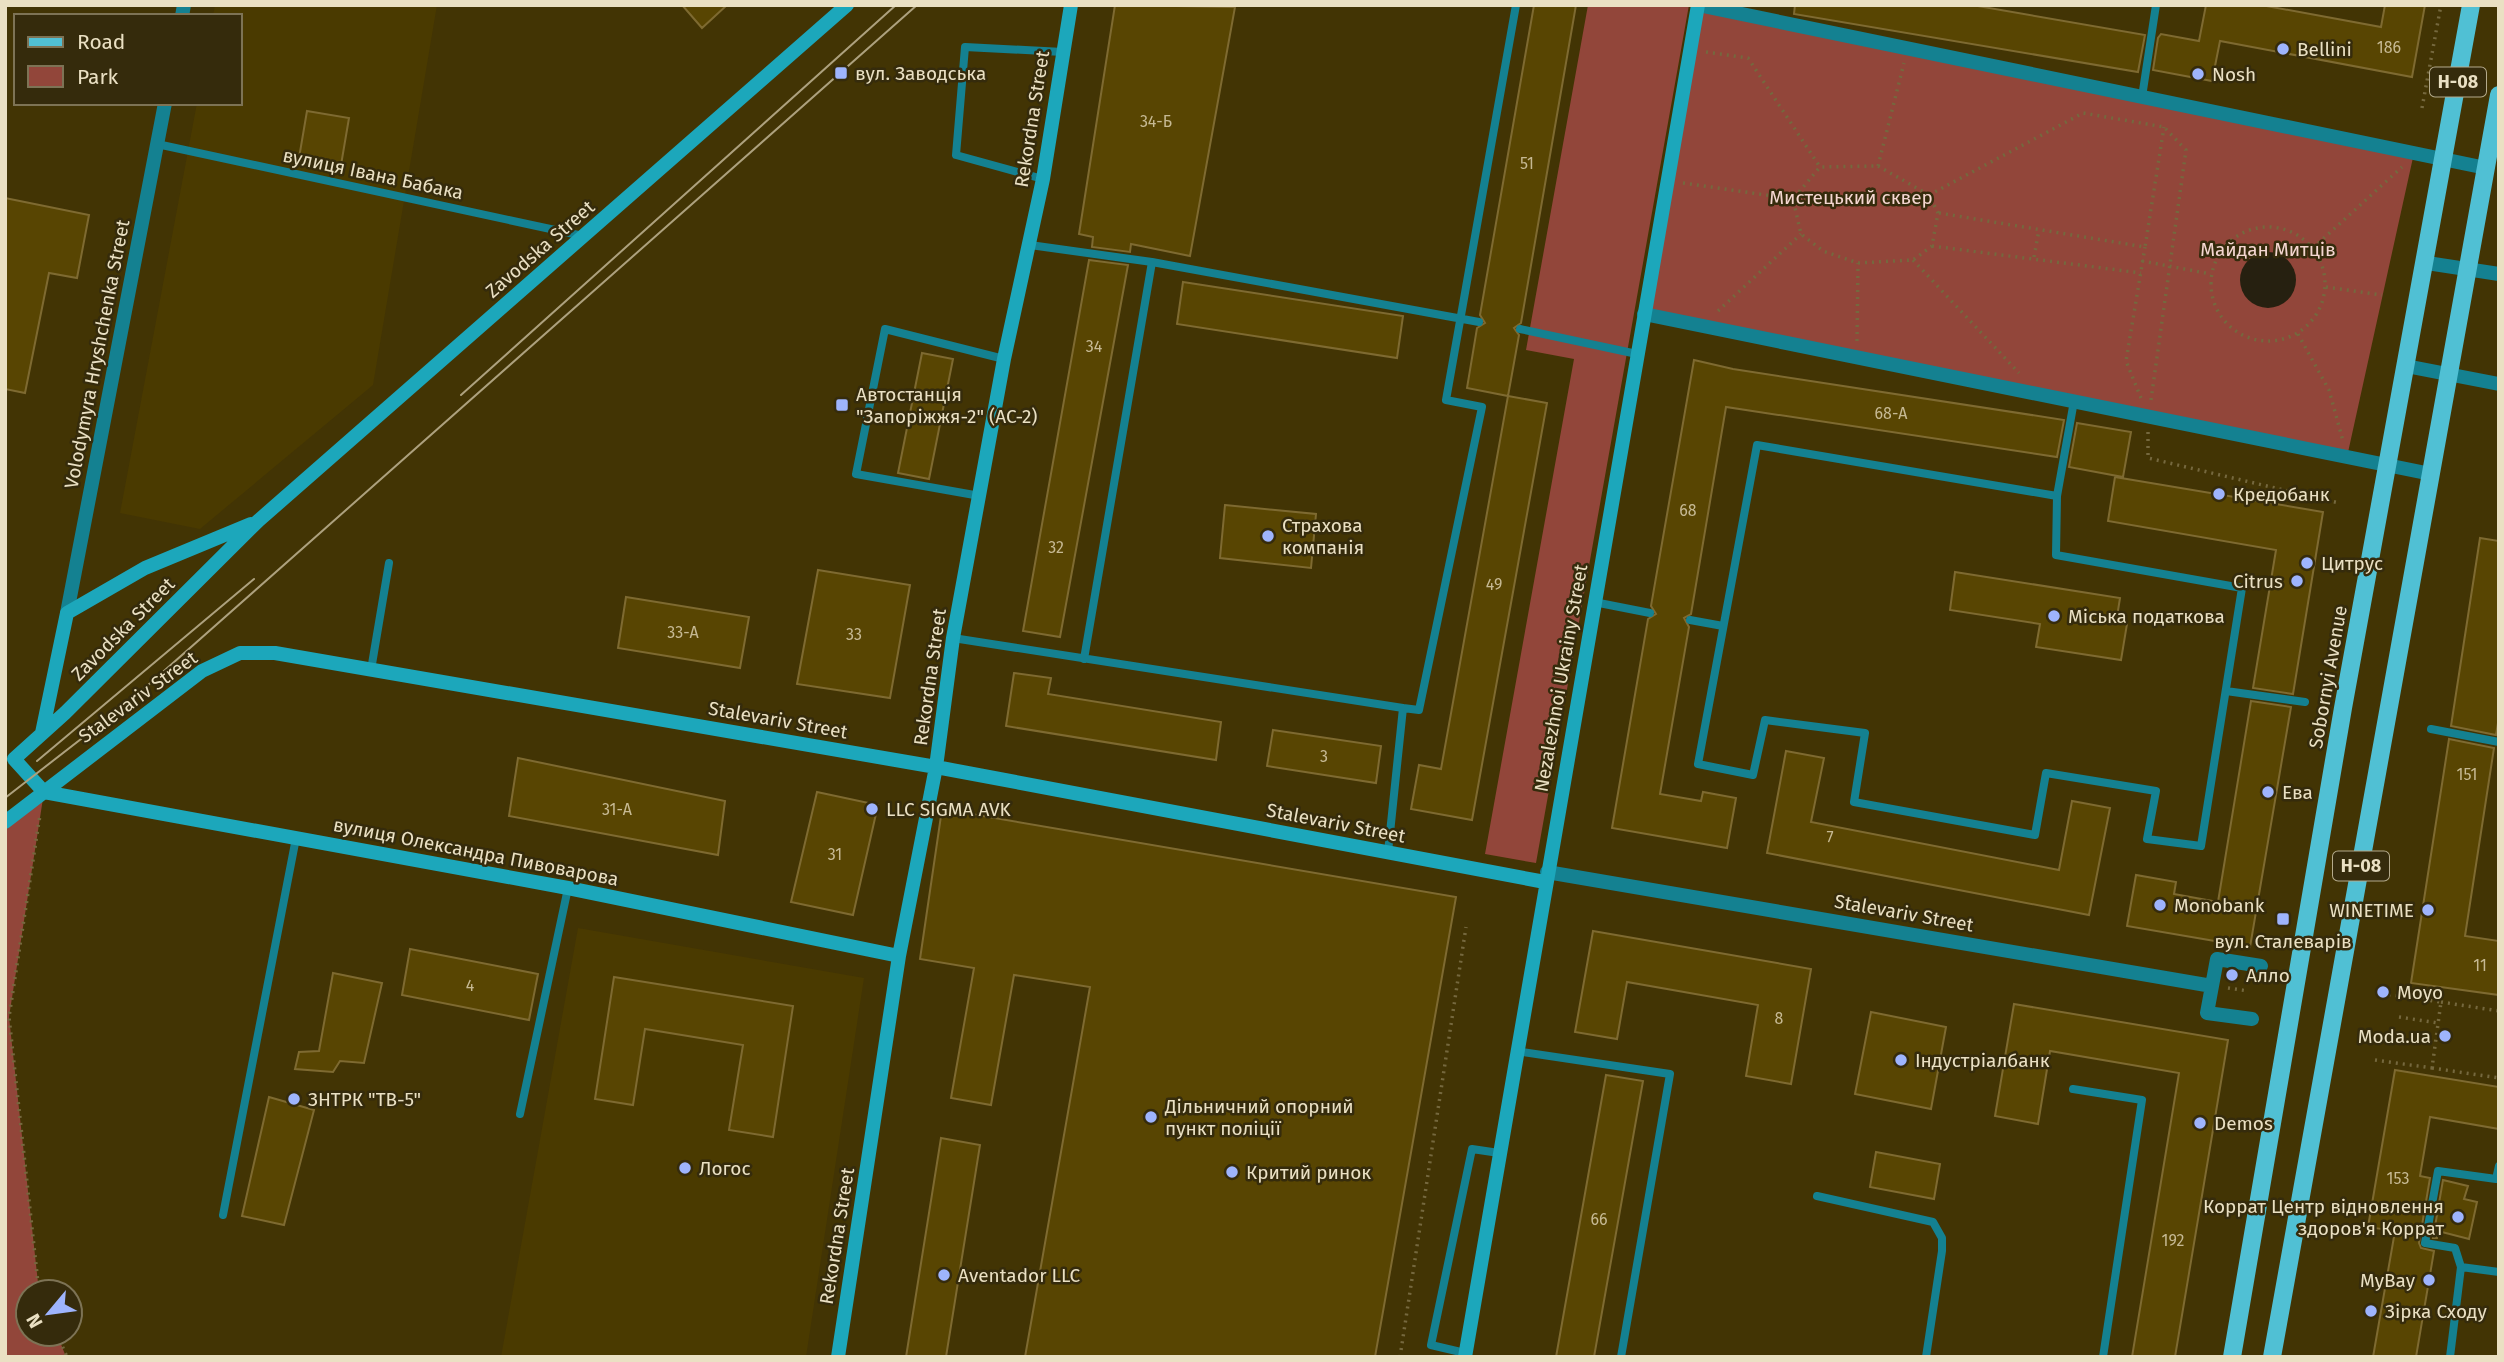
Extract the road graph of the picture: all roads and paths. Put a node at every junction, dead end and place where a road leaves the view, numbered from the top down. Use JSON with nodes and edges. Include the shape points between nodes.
{"nodes":[{"id":1,"x":846,"y":5,"type":"edge"},
{"id":2,"x":1071,"y":5,"type":"edge"},
{"id":3,"x":1516,"y":5,"type":"edge"},
{"id":4,"x":1698,"y":5,"type":"edge"},
{"id":5,"x":2156,"y":5,"type":"edge"},
{"id":6,"x":2441,"y":5,"type":"edge"},
{"id":7,"x":2471,"y":5,"type":"edge"},
{"id":8,"x":1908,"y":49,"type":"junction"},
{"id":9,"x":1691,"y":50,"type":"junction"},
{"id":10,"x":1063,"y":52,"type":"junction"},
{"id":11,"x":2499,"y":95,"type":"edge"},
{"id":12,"x":2142,"y":97,"type":"junction"},
{"id":13,"x":165,"y":105,"type":"edge"},
{"id":14,"x":2422,"y":108,"type":"dead end"},
{"id":15,"x":2164,"y":127,"type":"junction"},
{"id":16,"x":157,"y":144,"type":"junction"},
{"id":17,"x":2444,"y":159,"type":"junction"},
{"id":18,"x":2404,"y":165,"type":"dead end"},
{"id":19,"x":1878,"y":166,"type":"junction"},
{"id":20,"x":1820,"y":167,"type":"junction"},
{"id":21,"x":2486,"y":168,"type":"junction"},
{"id":22,"x":1043,"y":179,"type":"junction"},
{"id":23,"x":1667,"y":180,"type":"junction"},
{"id":24,"x":1929,"y":195,"type":"junction"},
{"id":25,"x":1793,"y":199,"type":"junction"},
{"id":26,"x":1938,"y":213,"type":"junction"},
{"id":27,"x":2039,"y":230,"type":"junction"},
{"id":28,"x":1801,"y":234,"type":"junction"},
{"id":29,"x":583,"y":236,"type":"junction"},
{"id":30,"x":1030,"y":245,"type":"junction"},
{"id":31,"x":1931,"y":246,"type":"junction"},
{"id":32,"x":2313,"y":248,"type":"junction"},
{"id":33,"x":2034,"y":257,"type":"junction"},
{"id":34,"x":1913,"y":260,"type":"junction"},
{"id":35,"x":2143,"y":261,"type":"dead end"},
{"id":36,"x":1152,"y":262,"type":"junction"},
{"id":37,"x":2427,"y":262,"type":"junction"},
{"id":38,"x":1858,"y":263,"type":"junction"},
{"id":39,"x":2169,"y":266,"type":"junction"},
{"id":40,"x":2468,"y":268,"type":"junction"},
{"id":41,"x":2141,"y":273,"type":"dead end"},
{"id":42,"x":2211,"y":274,"type":"junction"},
{"id":43,"x":2499,"y":274,"type":"edge"},
{"id":44,"x":2326,"y":287,"type":"junction"},
{"id":45,"x":2382,"y":295,"type":"dead end"},
{"id":46,"x":1644,"y":314,"type":"junction"},
{"id":47,"x":1460,"y":318,"type":"junction"},
{"id":48,"x":1479,"y":322,"type":"dead end"},
{"id":49,"x":1702,"y":326,"type":"junction"},
{"id":50,"x":1520,"y":329,"type":"dead end"},
{"id":51,"x":2298,"y":334,"type":"junction"},
{"id":52,"x":1637,"y":354,"type":"junction"},
{"id":53,"x":1856,"y":357,"type":"junction"},
{"id":54,"x":1004,"y":359,"type":"junction"},
{"id":55,"x":2406,"y":366,"type":"junction"},
{"id":56,"x":2449,"y":374,"type":"junction"},
{"id":57,"x":2499,"y":384,"type":"edge"},
{"id":58,"x":2040,"y":394,"type":"junction"},
{"id":59,"x":2074,"y":401,"type":"junction"},
{"id":60,"x":2148,"y":416,"type":"junction"},
{"id":61,"x":2347,"y":457,"type":"junction"},
{"id":62,"x":2388,"y":465,"type":"junction"},
{"id":63,"x":2431,"y":474,"type":"junction"},
{"id":64,"x":980,"y":496,"type":"junction"},
{"id":65,"x":2057,"y":496,"type":"junction"},
{"id":66,"x":258,"y":521,"type":"junction"},
{"id":67,"x":390,"y":563,"type":"dead end"},
{"id":68,"x":1594,"y":602,"type":"junction"},
{"id":69,"x":1650,"y":612,"type":"dead end"},
{"id":70,"x":67,"y":613,"type":"junction"},
{"id":71,"x":1690,"y":620,"type":"dead end"},
{"id":72,"x":1723,"y":626,"type":"junction"},
{"id":73,"x":953,"y":639,"type":"junction"},
{"id":74,"x":1084,"y":659,"type":"junction"},
{"id":75,"x":371,"y":670,"type":"junction"},
{"id":76,"x":2226,"y":691,"type":"junction"},
{"id":77,"x":2305,"y":702,"type":"dead end"},
{"id":78,"x":1403,"y":708,"type":"junction"},
{"id":79,"x":2431,"y":729,"type":"dead end"},
{"id":80,"x":43,"y":733,"type":"junction"},
{"id":81,"x":2499,"y":742,"type":"edge"},
{"id":82,"x":9,"y":763,"type":"edge"},
{"id":83,"x":936,"y":766,"type":"junction"},
{"id":84,"x":44,"y":792,"type":"junction"},
{"id":85,"x":5,"y":822,"type":"edge"},
{"id":86,"x":296,"y":838,"type":"junction"},
{"id":87,"x":1388,"y":852,"type":"junction"},
{"id":88,"x":1546,"y":877,"type":"junction"},
{"id":89,"x":568,"y":887,"type":"junction"},
{"id":90,"x":1466,"y":927,"type":"dead end"},
{"id":91,"x":899,"y":956,"type":"junction"},
{"id":92,"x":2261,"y":966,"type":"dead end"},
{"id":93,"x":2212,"y":986,"type":"junction"},
{"id":94,"x":2386,"y":994,"type":"dead end"},
{"id":95,"x":2441,"y":1002,"type":"junction"},
{"id":96,"x":2499,"y":1011,"type":"edge"},
{"id":97,"x":2399,"y":1017,"type":"dead end"},
{"id":98,"x":2252,"y":1019,"type":"dead end"},
{"id":99,"x":2438,"y":1023,"type":"junction"},
{"id":100,"x":1516,"y":1051,"type":"junction"},
{"id":101,"x":2375,"y":1060,"type":"dead end"},
{"id":102,"x":2432,"y":1068,"type":"junction"},
{"id":103,"x":2499,"y":1078,"type":"edge"},
{"id":104,"x":2073,"y":1089,"type":"dead end"},
{"id":105,"x":520,"y":1114,"type":"dead end"},
{"id":106,"x":1499,"y":1153,"type":"junction"},
{"id":107,"x":2499,"y":1166,"type":"edge"},
{"id":108,"x":2497,"y":1180,"type":"edge"},
{"id":109,"x":1816,"y":1196,"type":"dead end"},
{"id":110,"x":223,"y":1215,"type":"dead end"},
{"id":111,"x":2461,"y":1266,"type":"junction"},
{"id":112,"x":2499,"y":1272,"type":"edge"},
{"id":113,"x":37,"y":1278,"type":"edge"},
{"id":114,"x":1465,"y":1355,"type":"edge"},
{"id":115,"x":838,"y":1357,"type":"edge"},
{"id":116,"x":1400,"y":1357,"type":"edge"},
{"id":117,"x":1621,"y":1357,"type":"edge"},
{"id":118,"x":1926,"y":1357,"type":"edge"},
{"id":119,"x":2103,"y":1357,"type":"edge"},
{"id":120,"x":2232,"y":1357,"type":"edge"},
{"id":121,"x":2272,"y":1357,"type":"edge"},
{"id":122,"x":2450,"y":1357,"type":"edge"}],
"edges":[{"from":1,"to":29,"type":"street","name":"Zavodska Street"},
{"from":2,"to":10,"type":"street","name":"Rekordna Street"},
{"from":3,"to":47,"type":"lane"},
{"from":4,"to":8,"type":"street"},
{"from":4,"to":9,"type":"street","name":"Nezalezhnoi Ukrainy Street"},
{"from":5,"to":12,"type":"lane"},
{"from":6,"to":14,"type":"path"},
{"from":7,"to":17,"type":"main road","name":"Sobornyi Avenue","number":"Н-08"},
{"from":8,"to":12,"type":"street"},
{"from":8,"to":19,"type":"path"},
{"from":9,"to":20,"type":"path","via":[[1748,58]]},
{"from":9,"to":23,"type":"street","name":"Nezalezhnoi Ukrainy Street"},
{"from":10,"to":22,"type":"street","name":"Rekordna Street"},
{"from":10,"to":22,"type":"lane","via":[[965,47],[957,155]]},
{"from":11,"to":21,"type":"main road","number":"Н-08"},
{"from":12,"to":17,"type":"street"},
{"from":13,"to":16,"type":"street","name":"Volodymyra Hryshchenka Street"},
{"from":15,"to":24,"type":"path","via":[[2083,113]]},
{"from":15,"to":27,"type":"path","via":[[2145,247]]},
{"from":15,"to":39,"type":"path","via":[[2186,150]]},
{"from":16,"to":29,"type":"lane","name":"вулиця Івана Бабака"},
{"from":16,"to":70,"type":"street","name":"Volodymyra Hryshchenka Street"},
{"from":17,"to":21,"type":"street"},
{"from":17,"to":37,"type":"main road","name":"Sobornyi Avenue","number":"Н-08"},
{"from":18,"to":32,"type":"path"},
{"from":19,"to":20,"type":"path"},
{"from":19,"to":24,"type":"path"},
{"from":20,"to":25,"type":"path"},
{"from":21,"to":40,"type":"main road","number":"Н-08"},
{"from":22,"to":30,"type":"street","name":"Rekordna Street"},
{"from":23,"to":25,"type":"path"},
{"from":23,"to":46,"type":"street","name":"Nezalezhnoi Ukrainy Street"},
{"from":24,"to":26,"type":"path"},
{"from":25,"to":28,"type":"path"},
{"from":26,"to":27,"type":"path"},
{"from":26,"to":31,"type":"path"},
{"from":27,"to":33,"type":"path"},
{"from":28,"to":38,"type":"path","via":[[1823,251]]},
{"from":28,"to":49,"type":"path"},
{"from":29,"to":66,"type":"street","name":"Zavodska Street"},
{"from":30,"to":36,"type":"lane"},
{"from":30,"to":54,"type":"street","name":"Rekordna Street"},
{"from":31,"to":33,"type":"path"},
{"from":31,"to":34,"type":"path"},
{"from":32,"to":42,"type":"path","via":[[2290,230],[2254,227],[2224,246]]},
{"from":32,"to":44,"type":"path","via":[[2325,269]]},
{"from":33,"to":41,"type":"path"},
{"from":34,"to":38,"type":"path"},
{"from":34,"to":58,"type":"path"},
{"from":35,"to":39,"type":"path"},
{"from":36,"to":47,"type":"lane"},
{"from":36,"to":74,"type":"lane"},
{"from":37,"to":40,"type":"street"},
{"from":37,"to":55,"type":"main road","name":"Sobornyi Avenue","number":"Н-08"},
{"from":38,"to":53,"type":"path"},
{"from":39,"to":42,"type":"path"},
{"from":39,"to":60,"type":"path"},
{"from":40,"to":43,"type":"street"},
{"from":40,"to":56,"type":"main road","number":"Н-08"},
{"from":42,"to":51,"type":"path","via":[[2211,293],[2228,326],[2262,341]]},
{"from":44,"to":45,"type":"path"},
{"from":44,"to":51,"type":"path","via":[[2322,305]]},
{"from":46,"to":49,"type":"street"},
{"from":46,"to":52,"type":"street","name":"Nezalezhnoi Ukrainy Street"},
{"from":47,"to":48,"type":"lane"},
{"from":47,"to":78,"type":"lane","via":[[1446,400],[1482,407],[1419,710]]},
{"from":49,"to":53,"type":"street"},
{"from":50,"to":52,"type":"lane"},
{"from":51,"to":61,"type":"path","via":[[2329,390]]},
{"from":52,"to":68,"type":"street","name":"Nezalezhnoi Ukrainy Street"},
{"from":53,"to":58,"type":"street"},
{"from":54,"to":64,"type":"street","name":"Rekordna Street"},
{"from":54,"to":64,"type":"lane","via":[[885,329],[856,474]]},
{"from":55,"to":56,"type":"street"},
{"from":55,"to":62,"type":"main road","name":"Sobornyi Avenue","number":"Н-08"},
{"from":56,"to":57,"type":"street"},
{"from":56,"to":63,"type":"main road","number":"Н-08"},
{"from":58,"to":59,"type":"street"},
{"from":59,"to":60,"type":"street"},
{"from":59,"to":65,"type":"lane"},
{"from":60,"to":61,"type":"street"},
{"from":61,"to":62,"type":"street"},
{"from":62,"to":63,"type":"street"},
{"from":62,"to":120,"type":"main road","name":"Sobornyi Avenue","number":"Н-08"},
{"from":63,"to":121,"type":"main road","number":"Н-08"},
{"from":64,"to":73,"type":"street","name":"Rekordna Street"},
{"from":65,"to":72,"type":"lane","via":[[1757,445]]},
{"from":65,"to":76,"type":"lane","via":[[2056,555],[2242,588]]},
{"from":66,"to":70,"type":"street","name":"Zavodska Street","via":[[145,568]]},
{"from":66,"to":80,"type":"street","name":"Zavodska Street"},
{"from":67,"to":75,"type":"lane"},
{"from":68,"to":69,"type":"lane"},
{"from":68,"to":88,"type":"street","name":"Nezalezhnoi Ukrainy Street"},
{"from":70,"to":80,"type":"street","name":"Zavodska Street"},
{"from":71,"to":72,"type":"lane"},
{"from":72,"to":76,"type":"lane","via":[[1698,764],[1753,775],[1765,720],[1865,733],[1854,802],[2035,835],[2046,773],[2156,791],[2147,839],[2201,846]]},
{"from":73,"to":74,"type":"lane"},
{"from":73,"to":83,"type":"street","name":"Rekordna Street"},
{"from":74,"to":78,"type":"lane"},
{"from":75,"to":83,"type":"street","name":"Stalevariv Street"},
{"from":75,"to":84,"type":"street","name":"Stalevariv Street","via":[[275,653],[240,653],[202,671]]},
{"from":76,"to":77,"type":"lane"},
{"from":78,"to":87,"type":"lane"},
{"from":79,"to":81,"type":"lane"},
{"from":80,"to":82,"type":"street","name":"Zavodska Street"},
{"from":82,"to":84,"type":"street","name":"Zavodska Street"},
{"from":83,"to":87,"type":"street","name":"Stalevariv Street"},
{"from":83,"to":91,"type":"street","name":"Rekordna Street"},
{"from":84,"to":85,"type":"street"},
{"from":84,"to":86,"type":"street","name":"вулиця Олександра Пивоварова"},
{"from":84,"to":113,"type":"path","via":[[9,1017]]},
{"from":86,"to":89,"type":"street","name":"вулиця Олександра Пивоварова"},
{"from":86,"to":110,"type":"lane"},
{"from":87,"to":88,"type":"street","name":"Stalevariv Street"},
{"from":88,"to":93,"type":"street","name":"Stalevariv Street"},
{"from":88,"to":100,"type":"street","name":"Nezalezhnoi Ukrainy Street"},
{"from":89,"to":91,"type":"street","name":"вулиця Олександра Пивоварова"},
{"from":89,"to":105,"type":"lane"},
{"from":90,"to":116,"type":"path"},
{"from":91,"to":115,"type":"street","name":"Rekordna Street"},
{"from":92,"to":93,"type":"street","via":[[2217,959]]},
{"from":93,"to":98,"type":"street","via":[[2207,1013]]},
{"from":94,"to":95,"type":"path"},
{"from":95,"to":96,"type":"path"},
{"from":95,"to":99,"type":"path"},
{"from":97,"to":99,"type":"path"},
{"from":99,"to":102,"type":"path"},
{"from":100,"to":106,"type":"street","name":"Nezalezhnoi Ukrainy Street"},
{"from":100,"to":117,"type":"lane","via":[[1670,1074]]},
{"from":101,"to":102,"type":"path"},
{"from":102,"to":103,"type":"path"},
{"from":104,"to":119,"type":"lane","via":[[2142,1100]]},
{"from":106,"to":114,"type":"street","name":"Nezalezhnoi Ukrainy Street"},
{"from":106,"to":114,"type":"lane","via":[[1472,1149],[1431,1345]]},
{"from":107,"to":108,"type":"lane"},
{"from":108,"to":111,"type":"lane","via":[[2438,1171],[2425,1243],[2455,1248]]},
{"from":109,"to":118,"type":"lane","via":[[1933,1222],[1942,1238],[1942,1251]]},
{"from":111,"to":112,"type":"lane"},
{"from":111,"to":122,"type":"lane"}]}
